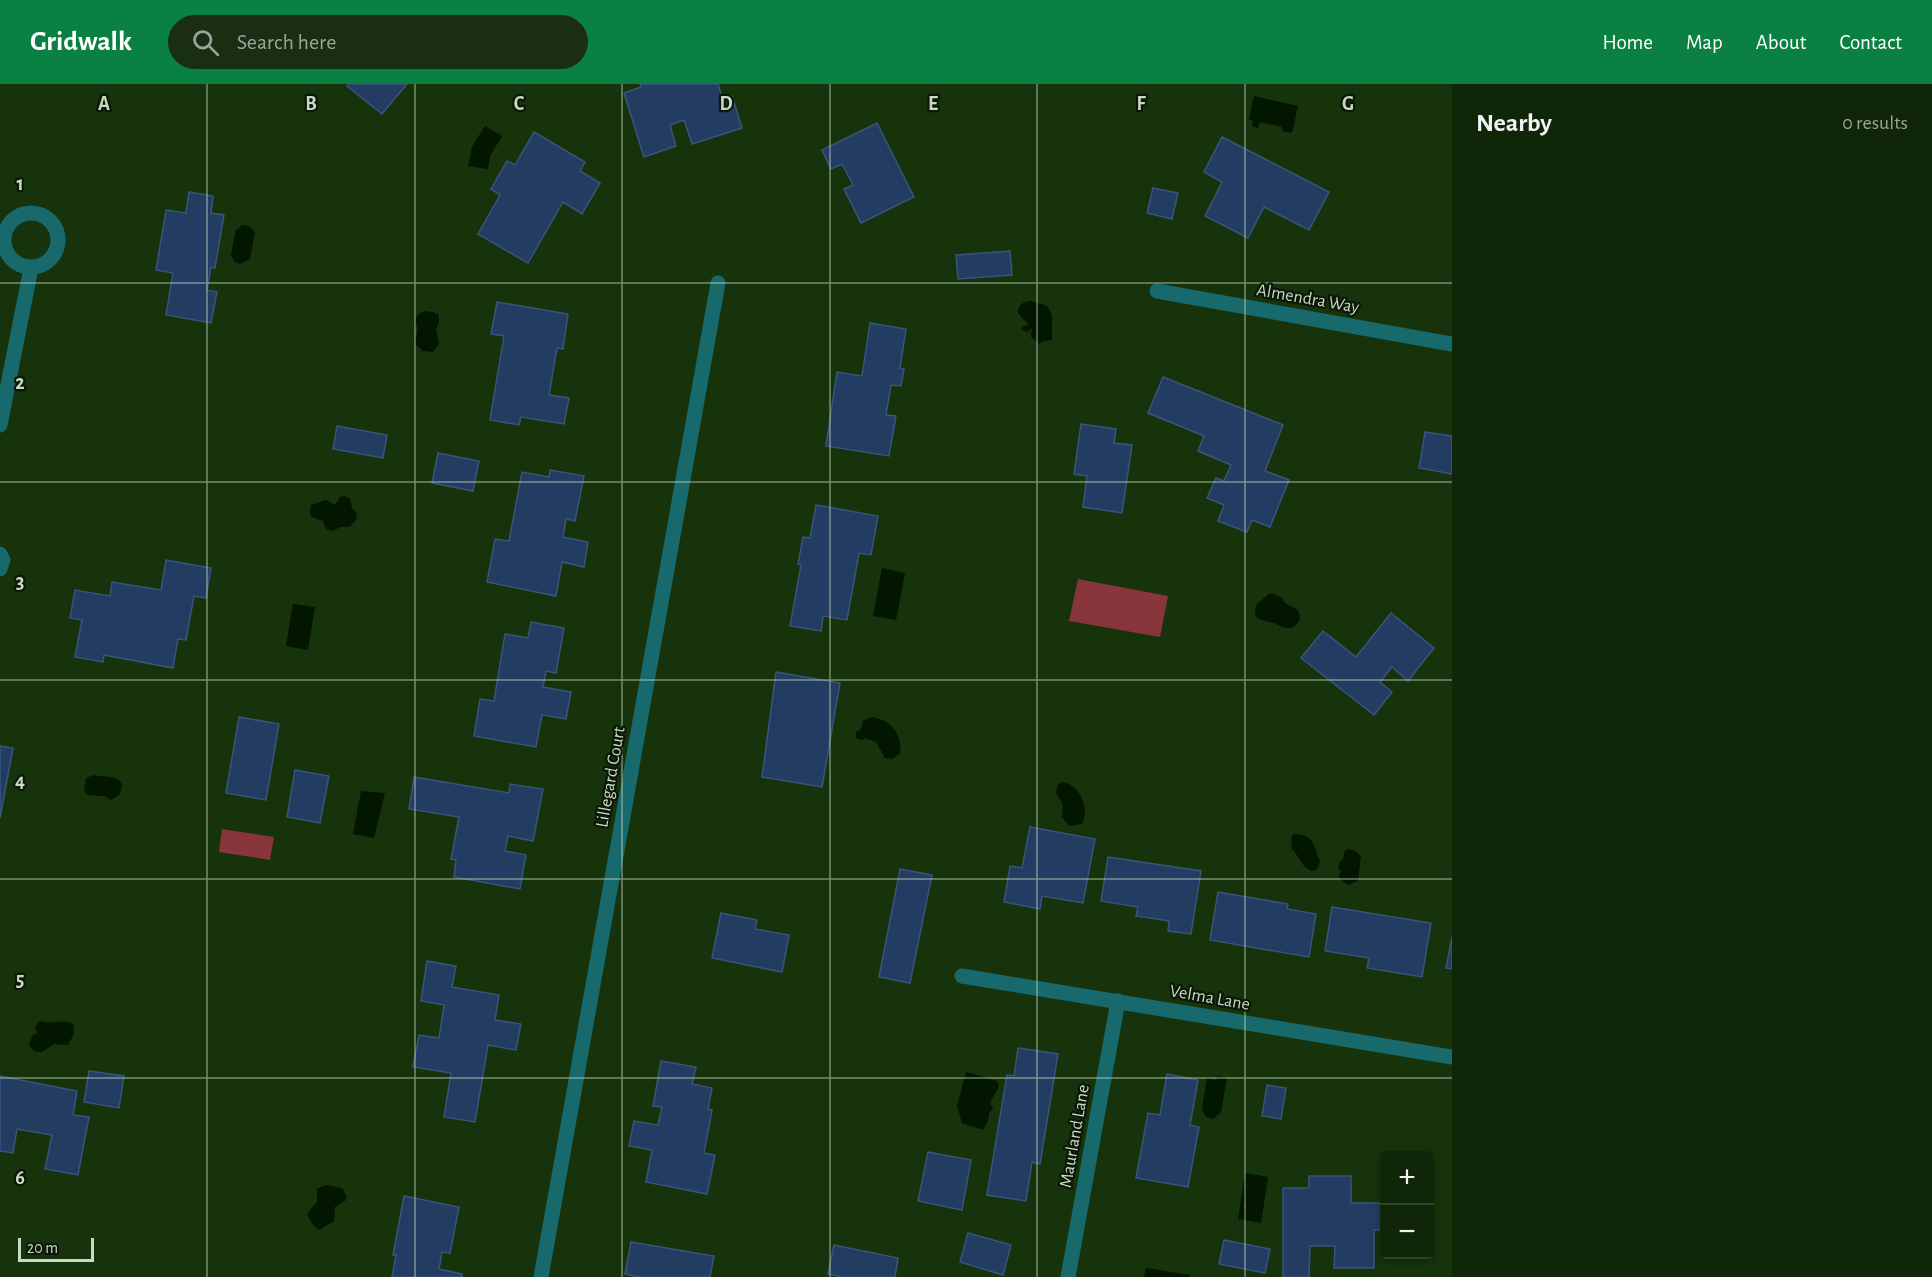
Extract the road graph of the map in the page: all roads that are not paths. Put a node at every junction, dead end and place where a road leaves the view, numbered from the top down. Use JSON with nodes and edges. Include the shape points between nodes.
{"nodes":[{"id":1,"x":2,"y":231,"type":"edge"},
{"id":2,"x":31,"y":268,"type":"junction"},
{"id":3,"x":718,"y":283,"type":"dead end"},
{"id":4,"x":1157,"y":291,"type":"dead end"},
{"id":5,"x":1452,"y":344,"type":"edge"},
{"id":6,"x":0,"y":425,"type":"edge"},
{"id":7,"x":0,"y":554,"type":"edge"},
{"id":8,"x":0,"y":569,"type":"edge"},
{"id":9,"x":962,"y":976,"type":"dead end"},
{"id":10,"x":1118,"y":1001,"type":"junction"},
{"id":11,"x":1452,"y":1057,"type":"edge"},
{"id":12,"x":541,"y":1277,"type":"edge"},
{"id":13,"x":1068,"y":1277,"type":"edge"}],
"edges":[{"from":1,"to":2,"type":"street","via":[[4,245],[14,262]]},
{"from":1,"to":2,"type":"street","via":[[18,216],[36,213],[53,222],[59,242],[52,259]]},
{"from":2,"to":6,"type":"street"},
{"from":3,"to":12,"type":"street","name":"Lillegard Court"},
{"from":4,"to":5,"type":"street","name":"Almendra Way"},
{"from":7,"to":8,"type":"street"},
{"from":9,"to":10,"type":"street","name":"Velma Lane"},
{"from":10,"to":11,"type":"street","name":"Velma Lane"},
{"from":10,"to":13,"type":"street","name":"Maurland Lane"}]}
